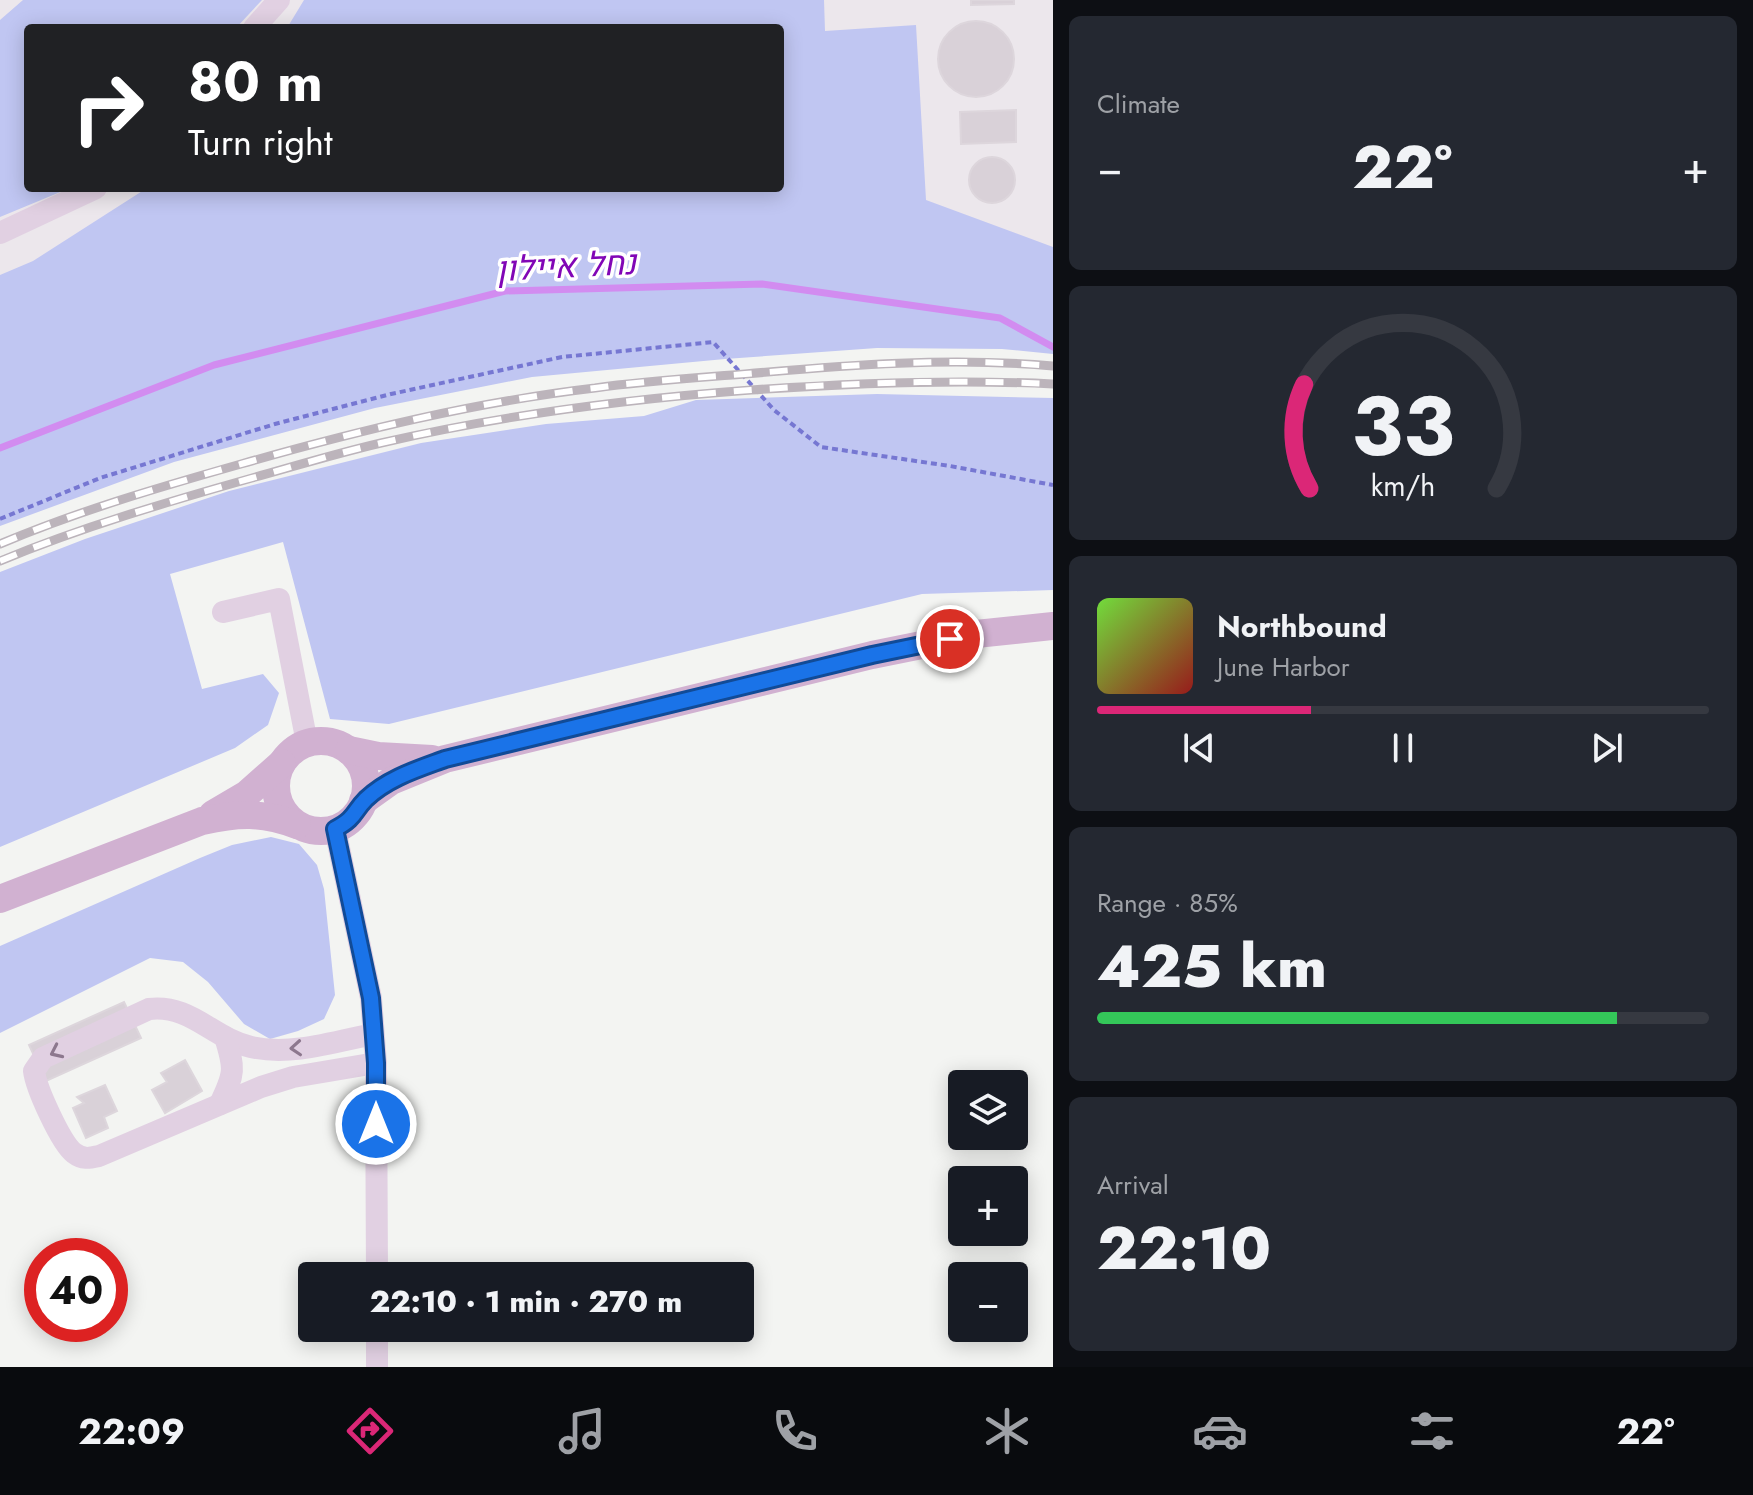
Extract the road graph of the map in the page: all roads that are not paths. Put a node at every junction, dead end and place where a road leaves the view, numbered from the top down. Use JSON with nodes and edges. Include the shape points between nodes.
{"nodes":[{"id":1,"x":279,"y":0,"type":"edge"},
{"id":2,"x":258,"y":24,"type":"edge"},
{"id":3,"x":87,"y":192,"type":"edge"},
{"id":4,"x":0,"y":233,"type":"edge"},
{"id":5,"x":223,"y":612,"type":"dead end"},
{"id":6,"x":1053,"y":626,"type":"edge"},
{"id":7,"x":307,"y":743,"type":"junction"},
{"id":8,"x":349,"y":750,"type":"junction"},
{"id":9,"x":445,"y":759,"type":"junction"},
{"id":10,"x":282,"y":762,"type":"junction"},
{"id":11,"x":363,"y":801,"type":"junction"},
{"id":12,"x":202,"y":821,"type":"junction"},
{"id":13,"x":297,"y":825,"type":"junction"},
{"id":14,"x":335,"y":829,"type":"junction"},
{"id":15,"x":0,"y":899,"type":"edge"},
{"id":16,"x":373,"y":1034,"type":"junction"},
{"id":17,"x":225,"y":1037,"type":"junction"},
{"id":18,"x":376,"y":1063,"type":"junction"},
{"id":19,"x":220,"y":1104,"type":"junction"},
{"id":20,"x":377,"y":1262,"type":"edge"},
{"id":21,"x":377,"y":1342,"type":"edge"},
{"id":22,"x":377,"y":1367,"type":"edge"}],
"edges":[{"from":1,"to":2,"type":"street"},
{"from":3,"to":4,"type":"street"},
{"from":5,"to":7,"type":"street","via":[[279,599]]},
{"from":6,"to":9,"type":"main road","via":[[976,634],[872,655]]},
{"from":7,"to":8,"type":"main road","via":[[336,743]]},
{"from":7,"to":10,"type":"main road"},
{"from":8,"to":9,"type":"main road"},
{"from":8,"to":11,"type":"main road","via":[[365,775]]},
{"from":9,"to":11,"type":"main road","via":[[391,781]]},
{"from":10,"to":12,"type":"main road","via":[[247,794]]},
{"from":10,"to":13,"type":"main road","via":[[276,794]]},
{"from":11,"to":14,"type":"main road","via":[[357,813]]},
{"from":12,"to":13,"type":"main road","via":[[259,814]]},
{"from":12,"to":15,"type":"main road"},
{"from":13,"to":14,"type":"main road"},
{"from":14,"to":16,"type":"street","via":[[371,998]]},
{"from":16,"to":17,"type":"street","one_way":true,"via":[[273,1050]]},
{"from":16,"to":18,"type":"street"},
{"from":17,"to":19,"type":"street","via":[[234,1065]]},
{"from":17,"to":19,"type":"street","one_way":true,"via":[[176,1010],[149,1009],[43,1058],[34,1071],[36,1087],[72,1152],[85,1159]]},
{"from":18,"to":19,"type":"street","via":[[293,1077]]},
{"from":18,"to":20,"type":"street"},
{"from":21,"to":22,"type":"street"}]}
